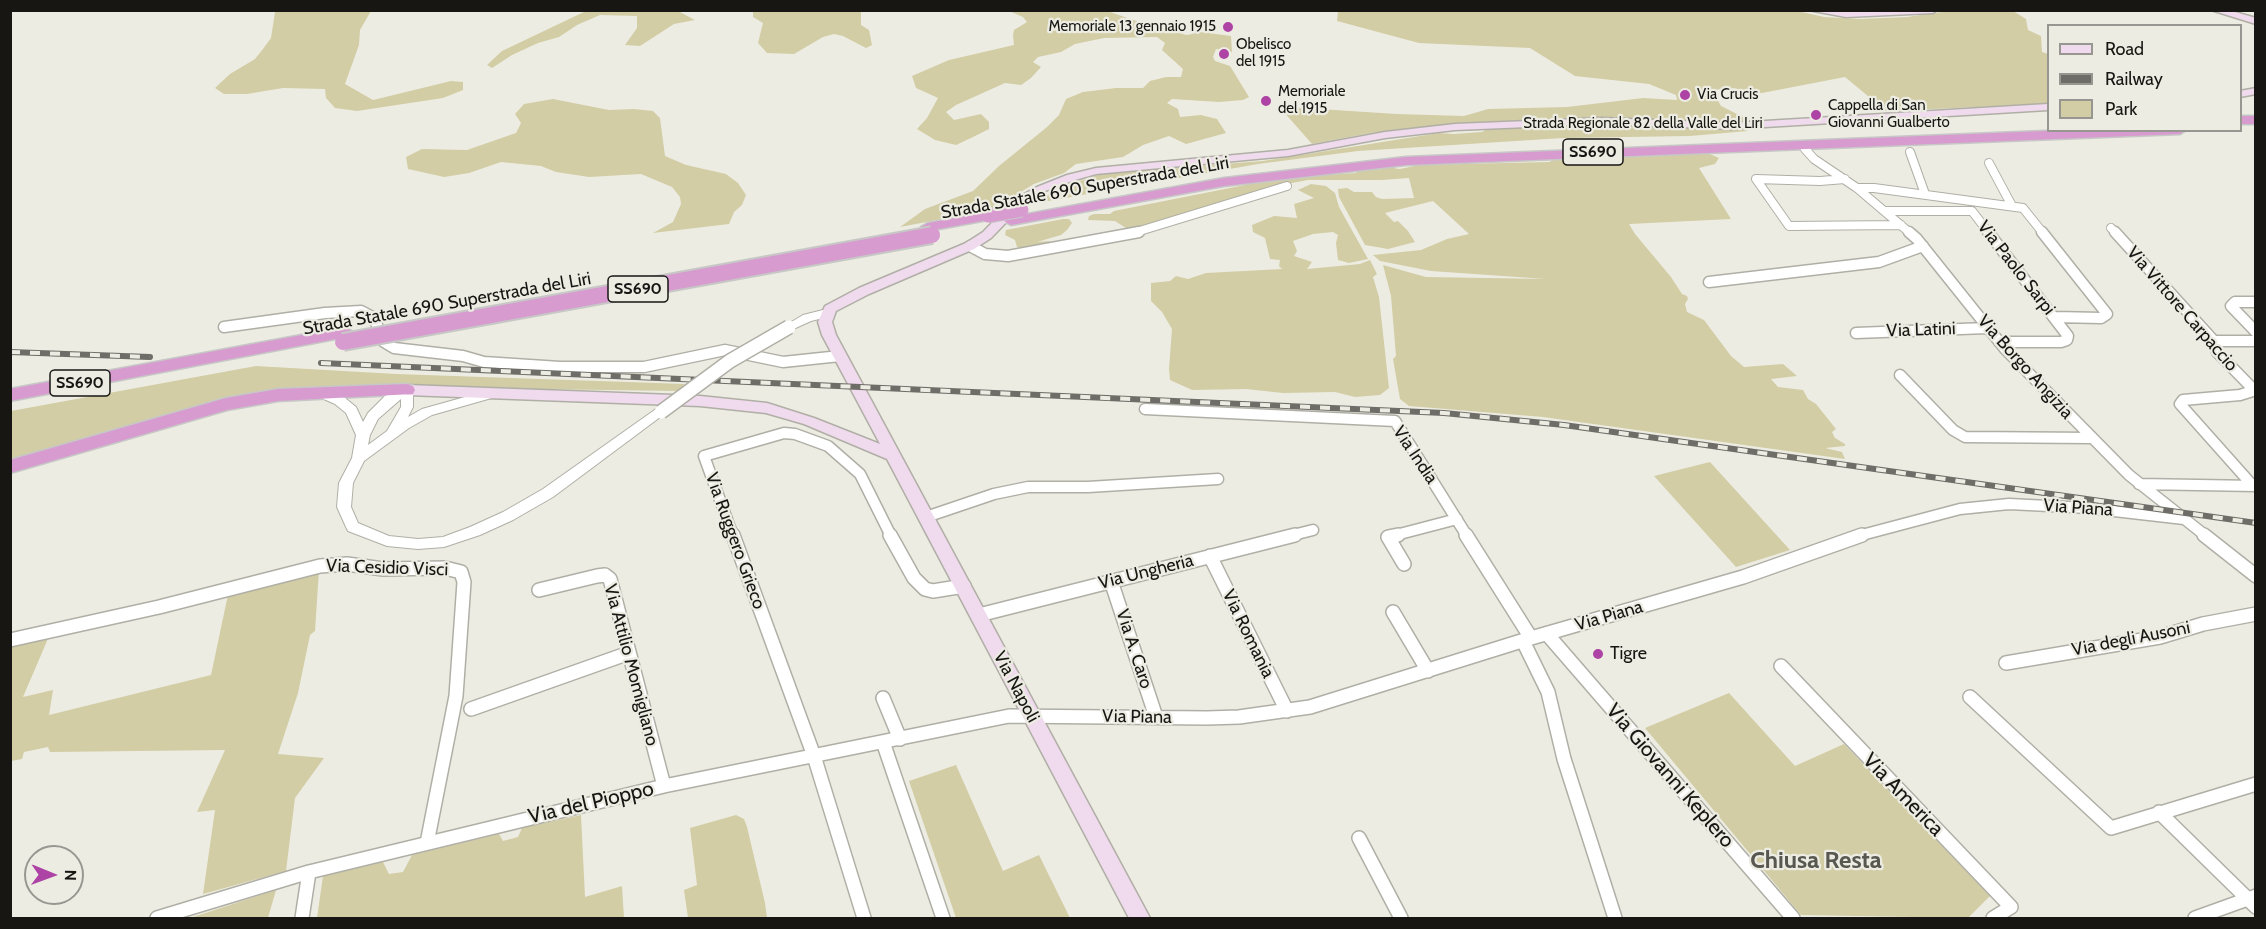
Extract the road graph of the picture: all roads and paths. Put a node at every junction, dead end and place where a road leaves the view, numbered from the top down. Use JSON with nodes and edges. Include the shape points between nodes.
{"nodes":[{"id":1,"x":1812,"y":10,"type":"edge"},
{"id":2,"x":1933,"y":10,"type":"edge"},
{"id":3,"x":2216,"y":10,"type":"edge"},
{"id":4,"x":2256,"y":21,"type":"edge"},
{"id":5,"x":2047,"y":108,"type":"edge"},
{"id":6,"x":2047,"y":127,"type":"edge"},
{"id":7,"x":2128,"y":132,"type":"edge"},
{"id":8,"x":1805,"y":149,"type":"dead end"},
{"id":9,"x":1910,"y":152,"type":"dead end"},
{"id":10,"x":1989,"y":163,"type":"dead end"},
{"id":11,"x":1845,"y":179,"type":"junction"},
{"id":12,"x":1287,"y":186,"type":"dead end"},
{"id":13,"x":1857,"y":188,"type":"junction"},
{"id":14,"x":1925,"y":194,"type":"junction"},
{"id":15,"x":2012,"y":206,"type":"junction"},
{"id":16,"x":1884,"y":211,"type":"junction"},
{"id":17,"x":1017,"y":215,"type":"junction"},
{"id":18,"x":1900,"y":225,"type":"junction"},
{"id":19,"x":2111,"y":228,"type":"dead end"},
{"id":20,"x":970,"y":246,"type":"junction"},
{"id":21,"x":1923,"y":246,"type":"junction"},
{"id":22,"x":1709,"y":282,"type":"dead end"},
{"id":23,"x":2256,"y":302,"type":"edge"},
{"id":24,"x":827,"y":313,"type":"junction"},
{"id":25,"x":2055,"y":317,"type":"junction"},
{"id":26,"x":224,"y":327,"type":"dead end"},
{"id":27,"x":1987,"y":327,"type":"junction"},
{"id":28,"x":2256,"y":332,"type":"edge"},
{"id":29,"x":1856,"y":333,"type":"dead end"},
{"id":30,"x":344,"y":337,"type":"junction"},
{"id":31,"x":2214,"y":341,"type":"junction"},
{"id":32,"x":2256,"y":341,"type":"edge"},
{"id":33,"x":1998,"y":342,"type":"junction"},
{"id":34,"x":840,"y":356,"type":"junction"},
{"id":35,"x":1900,"y":375,"type":"dead end"},
{"id":36,"x":407,"y":390,"type":"junction"},
{"id":37,"x":2255,"y":390,"type":"edge"},
{"id":38,"x":321,"y":393,"type":"junction"},
{"id":39,"x":500,"y":393,"type":"junction"},
{"id":40,"x":10,"y":395,"type":"edge"},
{"id":41,"x":10,"y":406,"type":"edge"},
{"id":42,"x":1145,"y":409,"type":"dead end"},
{"id":43,"x":363,"y":435,"type":"junction"},
{"id":44,"x":391,"y":435,"type":"junction"},
{"id":45,"x":2092,"y":438,"type":"junction"},
{"id":46,"x":893,"y":455,"type":"junction"},
{"id":47,"x":359,"y":458,"type":"junction"},
{"id":48,"x":10,"y":467,"type":"edge"},
{"id":49,"x":1218,"y":479,"type":"dead end"},
{"id":50,"x":2139,"y":484,"type":"junction"},
{"id":51,"x":2254,"y":486,"type":"edge"},
{"id":52,"x":926,"y":517,"type":"junction"},
{"id":53,"x":1457,"y":519,"type":"junction"},
{"id":54,"x":2184,"y":519,"type":"junction"},
{"id":55,"x":1313,"y":530,"type":"dead end"},
{"id":56,"x":1210,"y":556,"type":"junction"},
{"id":57,"x":2238,"y":562,"type":"junction"},
{"id":58,"x":2256,"y":563,"type":"edge"},
{"id":59,"x":1404,"y":564,"type":"dead end"},
{"id":60,"x":2256,"y":576,"type":"edge"},
{"id":61,"x":1111,"y":581,"type":"junction"},
{"id":62,"x":963,"y":586,"type":"junction"},
{"id":63,"x":539,"y":590,"type":"dead end"},
{"id":64,"x":1393,"y":612,"type":"dead end"},
{"id":65,"x":2256,"y":614,"type":"edge"},
{"id":66,"x":979,"y":615,"type":"junction"},
{"id":67,"x":1548,"y":634,"type":"junction"},
{"id":68,"x":10,"y":640,"type":"edge"},
{"id":69,"x":1527,"y":640,"type":"junction"},
{"id":70,"x":629,"y":653,"type":"junction"},
{"id":71,"x":2006,"y":663,"type":"dead end"},
{"id":72,"x":1781,"y":666,"type":"dead end"},
{"id":73,"x":1428,"y":671,"type":"junction"},
{"id":74,"x":1970,"y":697,"type":"dead end"},
{"id":75,"x":883,"y":698,"type":"dead end"},
{"id":76,"x":471,"y":709,"type":"dead end"},
{"id":77,"x":1287,"y":711,"type":"junction"},
{"id":78,"x":1031,"y":716,"type":"junction"},
{"id":79,"x":1156,"y":717,"type":"junction"},
{"id":80,"x":900,"y":739,"type":"junction"},
{"id":81,"x":883,"y":742,"type":"junction"},
{"id":82,"x":814,"y":756,"type":"junction"},
{"id":83,"x":2256,"y":784,"type":"edge"},
{"id":84,"x":664,"y":786,"type":"junction"},
{"id":85,"x":2159,"y":812,"type":"junction"},
{"id":86,"x":1359,"y":838,"type":"dead end"},
{"id":87,"x":427,"y":843,"type":"junction"},
{"id":88,"x":309,"y":872,"type":"junction"},
{"id":89,"x":2253,"y":901,"type":"edge"},
{"id":90,"x":157,"y":918,"type":"edge"},
{"id":91,"x":302,"y":918,"type":"edge"},
{"id":92,"x":864,"y":918,"type":"edge"},
{"id":93,"x":943,"y":918,"type":"edge"},
{"id":94,"x":1140,"y":918,"type":"edge"},
{"id":95,"x":1401,"y":918,"type":"edge"},
{"id":96,"x":1615,"y":918,"type":"edge"},
{"id":97,"x":1793,"y":918,"type":"edge"},
{"id":98,"x":1993,"y":918,"type":"edge"},
{"id":99,"x":2195,"y":918,"type":"edge"}],
"edges":[{"from":1,"to":2,"type":"main road","via":[[1846,14]]},
{"from":3,"to":4,"type":"main road"},
{"from":5,"to":20,"type":"main road","name":"Strada Regionale 82 della Valle del Liri","via":[[1732,126],[1602,122],[1455,127],[1268,156],[1120,167],[1071,177],[1041,189],[1019,202],[987,235]]},
{"from":6,"to":17,"type":"highway","name":"Strada Statale 690 Superstrada del Liri","number":"SS690","via":[[1413,152],[1269,167]]},
{"from":7,"to":17,"type":"highway","name":"Strada Statale 690 Superstrada del Liri","number":"SS690","via":[[1406,160],[1224,182]]},
{"from":8,"to":11,"type":"street","name":"Via Borgo Angizia"},
{"from":9,"to":14,"type":"street"},
{"from":10,"to":15,"type":"street"},
{"from":11,"to":13,"type":"street","name":"Via Borgo Angizia"},
{"from":11,"to":18,"type":"street","via":[[1755,179],[1789,226]]},
{"from":12,"to":20,"type":"street","via":[[1115,238],[1008,255],[985,254]]},
{"from":13,"to":14,"type":"street"},
{"from":13,"to":16,"type":"street","name":"Via Borgo Angizia"},
{"from":14,"to":15,"type":"street"},
{"from":15,"to":25,"type":"street","via":[[2023,208],[2108,314],[2101,318]]},
{"from":16,"to":18,"type":"street","name":"Via Borgo Angizia"},
{"from":16,"to":25,"type":"street","name":"Via Paolo Sarpi","via":[[1972,211]]},
{"from":17,"to":30,"type":"highway","name":"Strada Statale 690 Superstrada del Liri","number":"SS690","bridge":true},
{"from":18,"to":21,"type":"street","name":"Via Borgo Angizia"},
{"from":19,"to":31,"type":"street","name":"Via Vittore Carpaccio"},
{"from":20,"to":24,"type":"main road","name":"Strada Regionale 82 della Valle del Liri","via":[[845,300]]},
{"from":21,"to":22,"type":"street","via":[[1879,262]]},
{"from":21,"to":27,"type":"street","name":"Via Borgo Angizia"},
{"from":23,"to":28,"type":"street","via":[[2235,302],[2230,306]]},
{"from":24,"to":34,"type":"main road","via":[[826,330]]},
{"from":24,"to":47,"type":"street","bridge":true,"via":[[789,327],[730,361],[548,493],[492,524],[444,542],[387,541],[353,527],[344,507],[346,483]]},
{"from":25,"to":33,"type":"street","name":"Via Paolo Sarpi","via":[[2068,336],[2064,342]]},
{"from":26,"to":34,"type":"street","via":[[361,311],[374,318],[384,342],[394,348],[484,362],[560,367],[644,367],[725,350],[783,362]]},
{"from":27,"to":29,"type":"street","name":"Via Latini"},
{"from":27,"to":33,"type":"street","name":"Via Borgo Angizia"},
{"from":30,"to":40,"type":"highway","name":"Strada Statale 690 Superstrada del Liri","number":"SS690"},
{"from":30,"to":41,"type":"highway","name":"Strada Statale 690 Superstrada del Liri","number":"SS690"},
{"from":31,"to":32,"type":"street"},
{"from":31,"to":37,"type":"street","name":"Via Vittore Carpaccio","via":[[2217,352]]},
{"from":33,"to":45,"type":"street","name":"Via Borgo Angizia"},
{"from":34,"to":46,"type":"main road"},
{"from":35,"to":45,"type":"street","via":[[1953,430],[1965,437]]},
{"from":36,"to":38,"type":"highway"},
{"from":36,"to":39,"type":"main road"},
{"from":36,"to":43,"type":"street","via":[[390,399],[373,416]]},
{"from":36,"to":44,"type":"street","via":[[407,407]]},
{"from":37,"to":51,"type":"street","via":[[2240,395],[2185,399],[2180,404]]},
{"from":38,"to":43,"type":"street","via":[[351,410]]},
{"from":38,"to":48,"type":"highway","via":[[226,404]]},
{"from":39,"to":44,"type":"street","via":[[427,412]]},
{"from":39,"to":46,"type":"main road","via":[[700,401],[767,408]]},
{"from":42,"to":53,"type":"street","name":"Via India","via":[[1395,421]]},
{"from":43,"to":47,"type":"street"},
{"from":44,"to":47,"type":"street"},
{"from":45,"to":50,"type":"street","name":"Via Borgo Angizia"},
{"from":46,"to":52,"type":"main road","name":"Via Napoli"},
{"from":49,"to":52,"type":"street","via":[[1028,487]]},
{"from":50,"to":51,"type":"street"},
{"from":50,"to":54,"type":"street","name":"Via Borgo Angizia"},
{"from":52,"to":62,"type":"main road","name":"Via Napoli"},
{"from":53,"to":59,"type":"street","via":[[1388,537]]},
{"from":53,"to":69,"type":"street","name":"Via India"},
{"from":54,"to":57,"type":"street","name":"Via Borgo Angizia"},
{"from":54,"to":67,"type":"street","name":"Via Piana","via":[[2009,504],[1960,509],[1875,530],[1743,577]]},
{"from":55,"to":56,"type":"street","name":"Via Ungheria"},
{"from":56,"to":61,"type":"street","name":"Via Ungheria"},
{"from":56,"to":77,"type":"street","name":"Via Romania"},
{"from":57,"to":58,"type":"street"},
{"from":57,"to":60,"type":"street","name":"Via Borgo Angizia"},
{"from":61,"to":66,"type":"street","name":"Via Ungheria"},
{"from":61,"to":79,"type":"street","name":"Via A. Caro"},
{"from":62,"to":66,"type":"main road","name":"Via Napoli"},
{"from":62,"to":82,"type":"street","name":"Via Ruggero Grieco","via":[[933,591],[914,578],[860,474],[828,446],[784,433],[704,456]]},
{"from":63,"to":70,"type":"street","name":"Via Attilio Momigliano","via":[[605,575],[610,579]]},
{"from":64,"to":73,"type":"street"},
{"from":65,"to":71,"type":"street","name":"Via degli Ausoni","via":[[2160,637]]},
{"from":66,"to":78,"type":"main road","name":"Via Napoli"},
{"from":67,"to":69,"type":"street","name":"Via Piana"},
{"from":67,"to":97,"type":"street","name":"Via Giovanni Keplero"},
{"from":68,"to":87,"type":"street","name":"Via Cesidio Visci","via":[[320,566],[445,568],[461,572],[464,582],[456,696]]},
{"from":69,"to":73,"type":"street","name":"Via Piana"},
{"from":69,"to":96,"type":"street","name":"Via India","via":[[1548,692],[1564,759]]},
{"from":70,"to":76,"type":"street"},
{"from":70,"to":84,"type":"street","name":"Via Attilio Momigliano"},
{"from":72,"to":98,"type":"street","name":"Via America","via":[[2011,908]]},
{"from":73,"to":77,"type":"street","name":"Via Piana"},
{"from":74,"to":85,"type":"street","via":[[2111,828]]},
{"from":75,"to":80,"type":"street"},
{"from":77,"to":79,"type":"street","name":"Via Piana","via":[[1239,717]]},
{"from":78,"to":79,"type":"street","name":"Via Piana"},
{"from":78,"to":80,"type":"street","name":"Via del Pioppo","via":[[1009,716]]},
{"from":78,"to":94,"type":"main road","name":"Via Napoli"},
{"from":80,"to":81,"type":"street","name":"Via del Pioppo"},
{"from":81,"to":82,"type":"street","name":"Via del Pioppo"},
{"from":81,"to":93,"type":"street"},
{"from":82,"to":84,"type":"street","name":"Via del Pioppo"},
{"from":82,"to":92,"type":"street","name":"Via Ruggero Grieco"},
{"from":83,"to":85,"type":"street"},
{"from":84,"to":87,"type":"street","name":"Via del Pioppo"},
{"from":85,"to":89,"type":"street"},
{"from":86,"to":95,"type":"street"},
{"from":87,"to":88,"type":"street","name":"Via del Pioppo"},
{"from":88,"to":90,"type":"street","name":"Via del Pioppo"},
{"from":88,"to":91,"type":"street"},
{"from":89,"to":99,"type":"street"}]}
